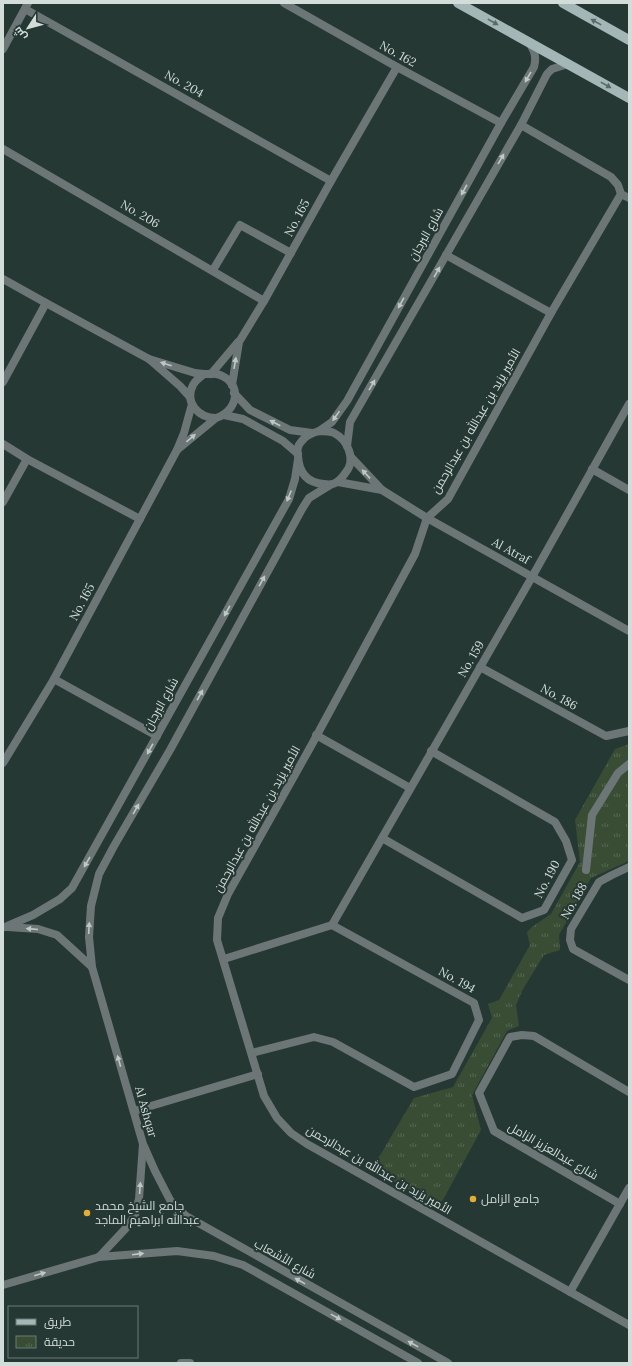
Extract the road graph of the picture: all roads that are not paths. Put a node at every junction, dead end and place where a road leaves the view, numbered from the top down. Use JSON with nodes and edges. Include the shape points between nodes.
{"nodes":[{"id":1,"x":284,"y":3,"type":"edge"},
{"id":2,"x":458,"y":3,"type":"edge"},
{"id":3,"x":564,"y":3,"type":"edge"},
{"id":4,"x":26,"y":6,"type":"edge"},
{"id":5,"x":629,"y":40,"type":"edge"},
{"id":6,"x":528,"y":41,"type":"junction"},
{"id":7,"x":3,"y":49,"type":"edge"},
{"id":8,"x":568,"y":64,"type":"junction"},
{"id":9,"x":397,"y":67,"type":"junction"},
{"id":10,"x":629,"y":98,"type":"edge"},
{"id":11,"x":501,"y":123,"type":"junction"},
{"id":12,"x":521,"y":125,"type":"junction"},
{"id":13,"x":3,"y":149,"type":"edge"},
{"id":14,"x":331,"y":181,"type":"junction"},
{"id":15,"x":621,"y":194,"type":"junction"},
{"id":16,"x":629,"y":198,"type":"edge"},
{"id":17,"x":291,"y":253,"type":"junction"},
{"id":18,"x":446,"y":256,"type":"junction"},
{"id":19,"x":213,"y":270,"type":"junction"},
{"id":20,"x":3,"y":279,"type":"edge"},
{"id":21,"x":264,"y":301,"type":"junction"},
{"id":22,"x":46,"y":303,"type":"junction"},
{"id":23,"x":550,"y":313,"type":"junction"},
{"id":24,"x":239,"y":342,"type":"junction"},
{"id":25,"x":149,"y":359,"type":"junction"},
{"id":26,"x":208,"y":374,"type":"junction"},
{"id":27,"x":3,"y":382,"type":"edge"},
{"id":28,"x":233,"y":389,"type":"junction"},
{"id":29,"x":191,"y":400,"type":"junction"},
{"id":30,"x":629,"y":404,"type":"edge"},
{"id":31,"x":220,"y":416,"type":"junction"},
{"id":32,"x":316,"y":432,"type":"junction"},
{"id":33,"x":3,"y":444,"type":"edge"},
{"id":34,"x":347,"y":446,"type":"junction"},
{"id":35,"x":177,"y":450,"type":"junction"},
{"id":36,"x":298,"y":457,"type":"junction"},
{"id":37,"x":351,"y":457,"type":"junction"},
{"id":38,"x":27,"y":459,"type":"junction"},
{"id":39,"x":592,"y":469,"type":"junction"},
{"id":40,"x":338,"y":482,"type":"junction"},
{"id":41,"x":330,"y":485,"type":"junction"},
{"id":42,"x":382,"y":490,"type":"junction"},
{"id":43,"x":629,"y":490,"type":"edge"},
{"id":44,"x":3,"y":502,"type":"edge"},
{"id":45,"x":140,"y":518,"type":"junction"},
{"id":46,"x":427,"y":518,"type":"junction"},
{"id":47,"x":532,"y":577,"type":"junction"},
{"id":48,"x":629,"y":631,"type":"edge"},
{"id":49,"x":480,"y":667,"type":"junction"},
{"id":50,"x":54,"y":679,"type":"junction"},
{"id":51,"x":629,"y":731,"type":"edge"},
{"id":52,"x":316,"y":735,"type":"junction"},
{"id":53,"x":157,"y":736,"type":"junction"},
{"id":54,"x":431,"y":751,"type":"junction"},
{"id":55,"x":3,"y":763,"type":"edge"},
{"id":56,"x":629,"y":764,"type":"edge"},
{"id":57,"x":410,"y":788,"type":"junction"},
{"id":58,"x":382,"y":838,"type":"junction"},
{"id":59,"x":629,"y":867,"type":"edge"},
{"id":60,"x":586,"y":870,"type":"dead end"},
{"id":61,"x":332,"y":925,"type":"junction"},
{"id":62,"x":4,"y":927,"type":"edge"},
{"id":63,"x":224,"y":959,"type":"junction"},
{"id":64,"x":92,"y":967,"type":"junction"},
{"id":65,"x":629,"y":980,"type":"edge"},
{"id":66,"x":252,"y":1053,"type":"junction"},
{"id":67,"x":258,"y":1074,"type":"junction"},
{"id":68,"x":629,"y":1092,"type":"edge"},
{"id":69,"x":134,"y":1112,"type":"junction"},
{"id":70,"x":144,"y":1144,"type":"junction"},
{"id":71,"x":629,"y":1188,"type":"edge"},
{"id":72,"x":620,"y":1204,"type":"junction"},
{"id":73,"x":99,"y":1257,"type":"junction"},
{"id":74,"x":3,"y":1285,"type":"edge"},
{"id":75,"x":570,"y":1292,"type":"junction"},
{"id":76,"x":629,"y":1325,"type":"edge"},
{"id":77,"x":180,"y":1363,"type":"edge"},
{"id":78,"x":190,"y":1363,"type":"edge"},
{"id":79,"x":418,"y":1363,"type":"edge"},
{"id":80,"x":448,"y":1363,"type":"edge"}],
"edges":[{"from":1,"to":9,"type":"street","name":"No. 162"},
{"from":2,"to":6,"type":"main road","one_way":true},
{"from":5,"to":3,"type":"main road","one_way":true},
{"from":4,"to":7,"type":"street"},
{"from":4,"to":14,"type":"street","name":"No. 204"},
{"from":6,"to":8,"type":"main road"},
{"from":6,"to":11,"type":"street","name":"شارع البرجان","one_way":true,"via":[[535,53],[534,67]]},
{"from":8,"to":10,"type":"main road","one_way":true},
{"from":8,"to":12,"type":"street","via":[[552,69],[547,74]]},
{"from":9,"to":11,"type":"street","name":"No. 162"},
{"from":9,"to":14,"type":"street","name":"No. 165"},
{"from":11,"to":32,"type":"street","name":"شارع البرجان","one_way":true,"via":[[347,401],[332,422]]},
{"from":12,"to":15,"type":"street","via":[[611,177]]},
{"from":18,"to":12,"type":"street","one_way":true},
{"from":13,"to":19,"type":"street","name":"No. 206"},
{"from":14,"to":17,"type":"street","name":"No. 165"},
{"from":15,"to":16,"type":"street"},
{"from":15,"to":23,"type":"street","name":"الأمير يزيد بن عبدالله بن عبدالرحمن"},
{"from":17,"to":19,"type":"street","via":[[240,225]]},
{"from":17,"to":21,"type":"street","name":"No. 165"},
{"from":18,"to":23,"type":"street"},
{"from":34,"to":18,"type":"street","one_way":true,"via":[[350,422]]},
{"from":19,"to":21,"type":"street","name":"No. 206"},
{"from":20,"to":22,"type":"street"},
{"from":21,"to":24,"type":"street","name":"No. 165"},
{"from":22,"to":25,"type":"street"},
{"from":22,"to":27,"type":"street"},
{"from":23,"to":46,"type":"street","name":"الأمير يزيد بن عبدالله بن عبدالرحمن","via":[[448,499]]},
{"from":24,"to":26,"type":"street"},
{"from":28,"to":24,"type":"street","name":"No. 165","one_way":true},
{"from":26,"to":25,"type":"street","one_way":true,"via":[[195,373]]},
{"from":25,"to":29,"type":"street","via":[[180,386]]},
{"from":26,"to":28,"type":"street","via":[[225,377]]},
{"from":26,"to":29,"type":"street","via":[[194,384]]},
{"from":28,"to":31,"type":"street","via":[[233,404],[230,410]]},
{"from":32,"to":28,"type":"street","one_way":true,"via":[[290,430],[250,410]]},
{"from":29,"to":31,"type":"street","via":[[196,411],[202,415],[209,418]]},
{"from":29,"to":35,"type":"street"},
{"from":30,"to":39,"type":"street","name":"No. 159"},
{"from":35,"to":31,"type":"street","one_way":true},
{"from":31,"to":36,"type":"street","via":[[243,419],[283,441]]},
{"from":32,"to":34,"type":"street","via":[[334,433]]},
{"from":32,"to":36,"type":"street","name":"شارع البرجان","via":[[301,442],[297,449]]},
{"from":33,"to":38,"type":"street"},
{"from":34,"to":37,"type":"street"},
{"from":35,"to":45,"type":"street","name":"No. 165"},
{"from":36,"to":41,"type":"street","via":[[302,473],[308,480],[316,484]]},
{"from":36,"to":53,"type":"street","name":"شارع البرجان","one_way":true,"via":[[289,499]]},
{"from":37,"to":40,"type":"street","via":[[350,467]]},
{"from":42,"to":37,"type":"street","one_way":true},
{"from":38,"to":44,"type":"street"},
{"from":38,"to":45,"type":"street"},
{"from":39,"to":43,"type":"street"},
{"from":39,"to":47,"type":"street","name":"No. 159"},
{"from":40,"to":41,"type":"street"},
{"from":40,"to":42,"type":"street"},
{"from":64,"to":41,"type":"street","one_way":true,"via":[[89,937],[91,906],[100,874],[302,509],[309,498]]},
{"from":42,"to":46,"type":"street","name":"Al Atraf"},
{"from":45,"to":50,"type":"street","name":"No. 165"},
{"from":46,"to":47,"type":"street","name":"Al Atraf"},
{"from":46,"to":52,"type":"street","name":"الأمير يزيد بن عبدالله بن عبدالرحمن","via":[[415,554]]},
{"from":47,"to":48,"type":"street","name":"Al Atraf"},
{"from":47,"to":49,"type":"street","name":"No. 159"},
{"from":49,"to":51,"type":"street","name":"No. 186","via":[[606,736]]},
{"from":49,"to":54,"type":"street","name":"No. 159"},
{"from":50,"to":53,"type":"street"},
{"from":50,"to":55,"type":"street","name":"No. 165"},
{"from":52,"to":57,"type":"street"},
{"from":52,"to":63,"type":"street","name":"الأمير يزيد بن عبدالله بن عبدالرحمن","via":[[220,912],[217,940]]},
{"from":53,"to":62,"type":"street","name":"شارع البرجان","one_way":true,"via":[[72,888],[60,899]]},
{"from":54,"to":57,"type":"street","name":"No. 159"},
{"from":54,"to":58,"type":"street","name":"No. 190","via":[[555,822],[566,841],[572,860],[544,910],[522,918]]},
{"from":56,"to":60,"type":"street","via":[[618,773],[592,815]]},
{"from":57,"to":58,"type":"street","name":"No. 159"},
{"from":58,"to":61,"type":"street","name":"No. 159"},
{"from":59,"to":65,"type":"street","name":"No. 188","via":[[599,882],[571,930],[570,940],[573,949]]},
{"from":61,"to":63,"type":"street"},
{"from":61,"to":66,"type":"street","name":"No. 194","via":[[474,1003],[479,1020],[452,1074],[414,1087],[333,1042],[314,1037]]},
{"from":64,"to":62,"type":"street","one_way":true,"via":[[57,935],[38,929]]},
{"from":63,"to":66,"type":"street","name":"الأمير يزيد بن عبدالله بن عبدالرحمن"},
{"from":69,"to":64,"type":"street","name":"Al Ashqar","one_way":true},
{"from":66,"to":67,"type":"street","name":"الأمير يزيد بن عبدالله بن عبدالرحمن"},
{"from":67,"to":69,"type":"street"},
{"from":67,"to":75,"type":"street","name":"الأمير يزيد بن عبدالله بن عبدالرحمن","via":[[264,1096],[277,1118],[291,1133]]},
{"from":68,"to":72,"type":"street","name":"شارع عبدالعزيز الزامل","via":[[534,1036],[522,1035],[510,1037],[479,1094],[494,1131]]},
{"from":69,"to":70,"type":"street","name":"Al Ashqar"},
{"from":73,"to":70,"type":"street","name":"Al Ashqar","one_way":true,"via":[[135,1215],[140,1199]]},
{"from":80,"to":70,"type":"street","name":"شارع الأشعاب","one_way":true,"via":[[186,1216],[170,1200]]},
{"from":71,"to":72,"type":"street"},
{"from":72,"to":75,"type":"street"},
{"from":74,"to":73,"type":"street","one_way":true},
{"from":73,"to":79,"type":"street","one_way":true,"via":[[177,1252],[214,1256],[243,1265]]},
{"from":75,"to":76,"type":"street","name":"الأمير يزيد بن عبدالله بن عبدالرحمن"},
{"from":77,"to":78,"type":"street"}]}
